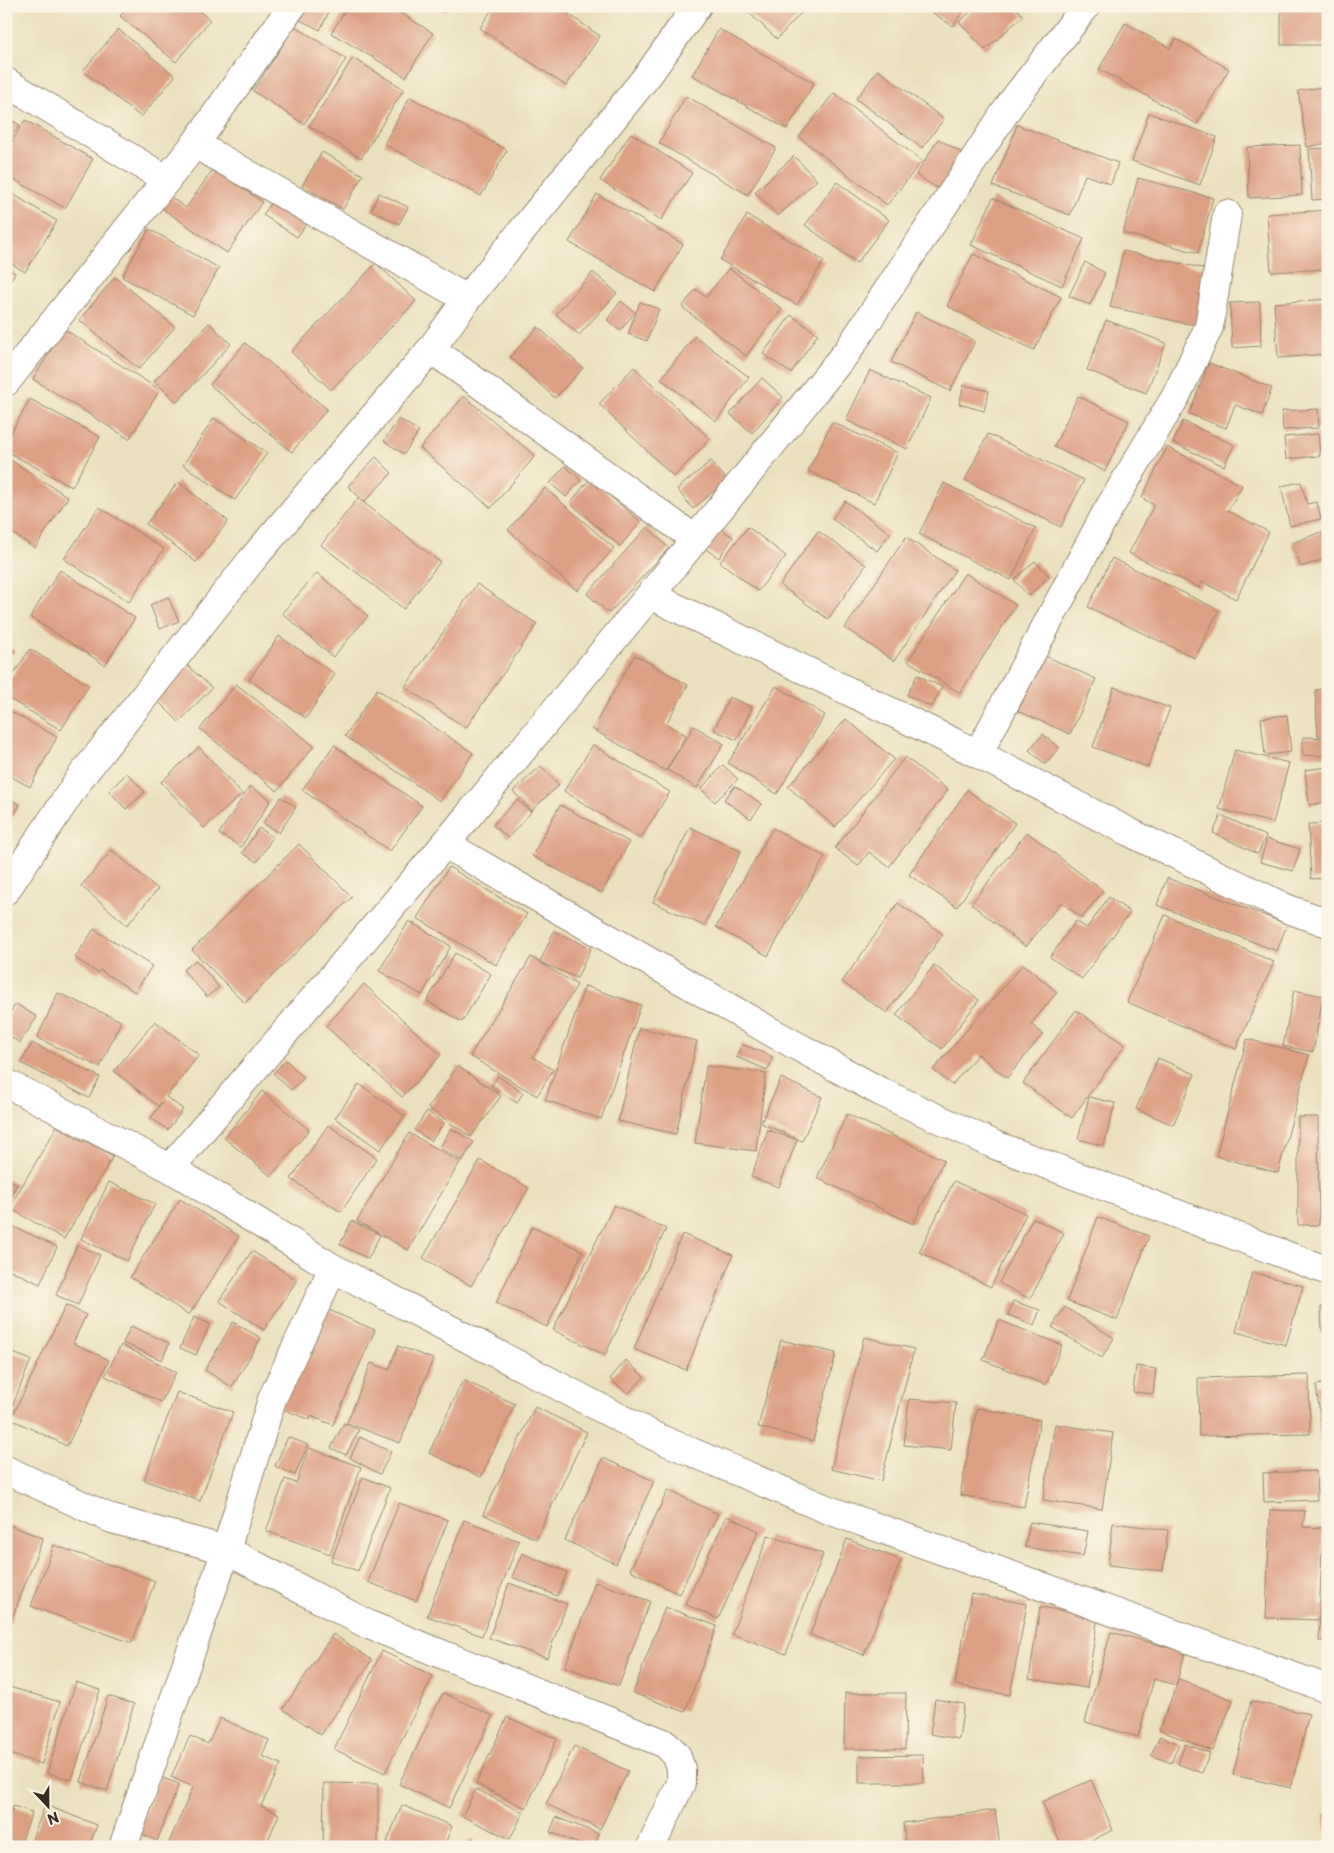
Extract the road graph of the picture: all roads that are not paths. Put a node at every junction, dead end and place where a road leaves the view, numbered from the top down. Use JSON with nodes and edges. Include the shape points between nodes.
{"nodes":[{"id":1,"x":292,"y":6,"type":"edge"},
{"id":2,"x":697,"y":6,"type":"edge"},
{"id":3,"x":1086,"y":6,"type":"edge"},
{"id":4,"x":6,"y":82,"type":"edge"},
{"id":5,"x":195,"y":144,"type":"junction"},
{"id":6,"x":167,"y":180,"type":"junction"},
{"id":7,"x":1227,"y":214,"type":"dead end"},
{"id":8,"x":467,"y":299,"type":"junction"},
{"id":9,"x":432,"y":349,"type":"junction"},
{"id":10,"x":6,"y":382,"type":"edge"},
{"id":11,"x":694,"y":539,"type":"junction"},
{"id":12,"x":650,"y":595,"type":"junction"},
{"id":13,"x":978,"y":754,"type":"junction"},
{"id":14,"x":444,"y":844,"type":"junction"},
{"id":15,"x":7,"y":888,"type":"edge"},
{"id":16,"x":1328,"y":923,"type":"edge"},
{"id":17,"x":6,"y":1083,"type":"edge"},
{"id":18,"x":170,"y":1168,"type":"junction"},
{"id":19,"x":333,"y":1268,"type":"junction"},
{"id":20,"x":1328,"y":1271,"type":"edge"},
{"id":21,"x":6,"y":1470,"type":"edge"},
{"id":22,"x":226,"y":1550,"type":"junction"},
{"id":23,"x":1328,"y":1689,"type":"edge"},
{"id":24,"x":123,"y":1847,"type":"edge"},
{"id":25,"x":651,"y":1847,"type":"edge"}],
"edges":[{"from":1,"to":5,"type":"street"},
{"from":2,"to":8,"type":"street","via":[[648,76]]},
{"from":3,"to":11,"type":"street","via":[[1012,102],[849,349]]},
{"from":4,"to":6,"type":"street"},
{"from":5,"to":6,"type":"street"},
{"from":5,"to":8,"type":"street"},
{"from":6,"to":10,"type":"street"},
{"from":7,"to":13,"type":"street","via":[[1209,327],[1176,396],[1105,516]]},
{"from":8,"to":9,"type":"street"},
{"from":9,"to":11,"type":"street"},
{"from":9,"to":15,"type":"street","via":[[251,561],[92,762]]},
{"from":11,"to":12,"type":"street"},
{"from":12,"to":13,"type":"street"},
{"from":12,"to":14,"type":"street"},
{"from":13,"to":16,"type":"street","via":[[1288,910]]},
{"from":14,"to":18,"type":"street"},
{"from":14,"to":20,"type":"street","via":[[881,1092],[995,1145]]},
{"from":17,"to":18,"type":"street"},
{"from":18,"to":19,"type":"street"},
{"from":19,"to":22,"type":"street","via":[[272,1399]]},
{"from":19,"to":23,"type":"street","via":[[656,1437],[826,1509]]},
{"from":21,"to":22,"type":"street","via":[[112,1519]]},
{"from":22,"to":24,"type":"street"},
{"from":22,"to":25,"type":"street","via":[[369,1625],[666,1744],[677,1756],[681,1783]]}]}
